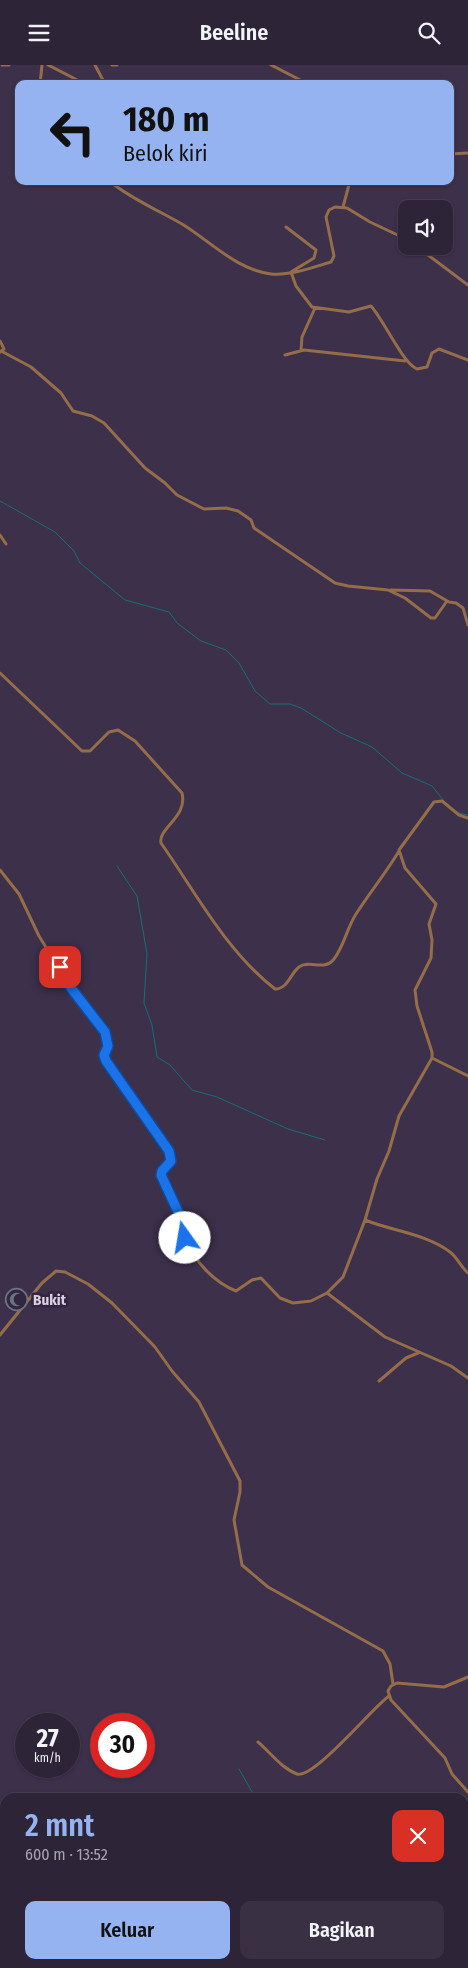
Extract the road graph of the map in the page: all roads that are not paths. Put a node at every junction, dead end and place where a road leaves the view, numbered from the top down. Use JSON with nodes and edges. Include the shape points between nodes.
{"nodes":[{"id":1,"x":2,"y":65,"type":"edge"},
{"id":2,"x":9,"y":65,"type":"edge"},
{"id":3,"x":42,"y":65,"type":"edge"},
{"id":4,"x":48,"y":65,"type":"edge"},
{"id":5,"x":95,"y":65,"type":"edge"},
{"id":6,"x":112,"y":65,"type":"edge"},
{"id":7,"x":117,"y":65,"type":"edge"},
{"id":8,"x":271,"y":65,"type":"edge"},
{"id":9,"x":40,"y":80,"type":"edge"},
{"id":10,"x":77,"y":80,"type":"edge"},
{"id":11,"x":103,"y":80,"type":"edge"},
{"id":12,"x":300,"y":80,"type":"edge"},
{"id":13,"x":468,"y":153,"type":"edge"},
{"id":14,"x":454,"y":154,"type":"edge"},
{"id":15,"x":114,"y":185,"type":"edge"},
{"id":16,"x":349,"y":185,"type":"edge"},
{"id":17,"x":343,"y":207,"type":"junction"},
{"id":18,"x":286,"y":227,"type":"dead end"},
{"id":19,"x":398,"y":235,"type":"edge"},
{"id":20,"x":428,"y":255,"type":"edge"},
{"id":21,"x":291,"y":272,"type":"junction"},
{"id":22,"x":468,"y":285,"type":"edge"},
{"id":23,"x":315,"y":308,"type":"junction"},
{"id":24,"x":0,"y":341,"type":"edge"},
{"id":25,"x":301,"y":350,"type":"junction"},
{"id":26,"x":2,"y":352,"type":"edge"},
{"id":27,"x":285,"y":355,"type":"dead end"},
{"id":28,"x":468,"y":360,"type":"edge"},
{"id":29,"x":406,"y":361,"type":"junction"},
{"id":30,"x":0,"y":535,"type":"edge"},
{"id":31,"x":6,"y":544,"type":"dead end"},
{"id":32,"x":388,"y":589,"type":"junction"},
{"id":33,"x":448,"y":601,"type":"junction"},
{"id":34,"x":468,"y":625,"type":"edge"},
{"id":35,"x":0,"y":673,"type":"edge"},
{"id":36,"x":468,"y":818,"type":"edge"},
{"id":37,"x":399,"y":850,"type":"junction"},
{"id":38,"x":0,"y":870,"type":"edge"},
{"id":39,"x":432,"y":1058,"type":"junction"},
{"id":40,"x":468,"y":1076,"type":"edge"},
{"id":41,"x":365,"y":1220,"type":"junction"},
{"id":42,"x":468,"y":1273,"type":"edge"},
{"id":43,"x":327,"y":1293,"type":"junction"},
{"id":44,"x":0,"y":1335,"type":"edge"},
{"id":45,"x":418,"y":1353,"type":"junction"},
{"id":46,"x":468,"y":1378,"type":"edge"},
{"id":47,"x":379,"y":1381,"type":"dead end"},
{"id":48,"x":468,"y":1677,"type":"edge"},
{"id":49,"x":393,"y":1684,"type":"junction"},
{"id":50,"x":389,"y":1696,"type":"junction"},
{"id":51,"x":258,"y":1742,"type":"dead end"},
{"id":52,"x":468,"y":1792,"type":"edge"}],
"edges":[{"from":1,"to":2,"type":"street"},
{"from":3,"to":9,"type":"street"},
{"from":4,"to":10,"type":"street"},
{"from":5,"to":11,"type":"street"},
{"from":6,"to":7,"type":"street"},
{"from":8,"to":12,"type":"street"},
{"from":13,"to":14,"type":"street"},
{"from":15,"to":21,"type":"street","via":[[135,201],[198,233],[239,264],[271,274]]},
{"from":16,"to":17,"type":"street"},
{"from":17,"to":19,"type":"street"},
{"from":17,"to":21,"type":"street","via":[[330,209],[326,215],[334,259]]},
{"from":18,"to":21,"type":"street","via":[[317,252],[314,258]]},
{"from":20,"to":22,"type":"street"},
{"from":21,"to":23,"type":"street","via":[[296,286]]},
{"from":23,"to":25,"type":"street","via":[[304,333]]},
{"from":23,"to":29,"type":"street","via":[[353,312],[371,306]]},
{"from":24,"to":26,"type":"street"},
{"from":25,"to":27,"type":"street"},
{"from":25,"to":29,"type":"street"},
{"from":26,"to":32,"type":"street","via":[[31,367],[60,393],[73,411],[104,423],[145,468],[177,495],[204,509],[238,511],[251,520],[254,529],[337,584]]},
{"from":28,"to":29,"type":"street","via":[[439,349],[432,353],[428,367],[423,369],[414,368]]},
{"from":30,"to":31,"type":"street"},
{"from":32,"to":33,"type":"street","via":[[427,591]]},
{"from":32,"to":33,"type":"street","via":[[431,618],[435,618]]},
{"from":33,"to":34,"type":"street","via":[[462,606]]},
{"from":35,"to":37,"type":"street","via":[[82,751],[90,751],[109,732],[118,729],[136,741],[182,793],[181,809],[161,837],[161,843],[212,922],[275,989],[280,989],[299,967],[307,963],[321,966],[334,959],[355,915]]},
{"from":36,"to":37,"type":"street","via":[[442,801],[434,802]]},
{"from":37,"to":39,"type":"street","via":[[405,868],[436,904],[429,924],[431,958],[415,990]]},
{"from":38,"to":43,"type":"street","via":[[19,894],[39,936],[71,988],[101,1025],[108,1039],[104,1055],[106,1061],[169,1151],[171,1161],[161,1175],[180,1216],[185,1238],[200,1262],[219,1284],[236,1291],[258,1278],[288,1303],[311,1301]]},
{"from":39,"to":40,"type":"street"},
{"from":39,"to":41,"type":"street","via":[[398,1116]]},
{"from":41,"to":42,"type":"street","via":[[420,1237],[446,1249]]},
{"from":41,"to":43,"type":"street","via":[[347,1272]]},
{"from":43,"to":45,"type":"street","via":[[385,1337]]},
{"from":44,"to":49,"type":"street","via":[[42,1283],[56,1271],[65,1271],[88,1284],[112,1303],[155,1347],[199,1402],[221,1441],[241,1484],[234,1520],[242,1565],[268,1587],[383,1651]]},
{"from":45,"to":46,"type":"street","via":[[451,1366]]},
{"from":45,"to":47,"type":"street","via":[[406,1358]]},
{"from":48,"to":49,"type":"street","via":[[444,1687]]},
{"from":49,"to":50,"type":"street","via":[[389,1688]]},
{"from":50,"to":51,"type":"street","via":[[304,1774],[287,1768]]},
{"from":50,"to":52,"type":"street","via":[[445,1758],[452,1774]]}]}
